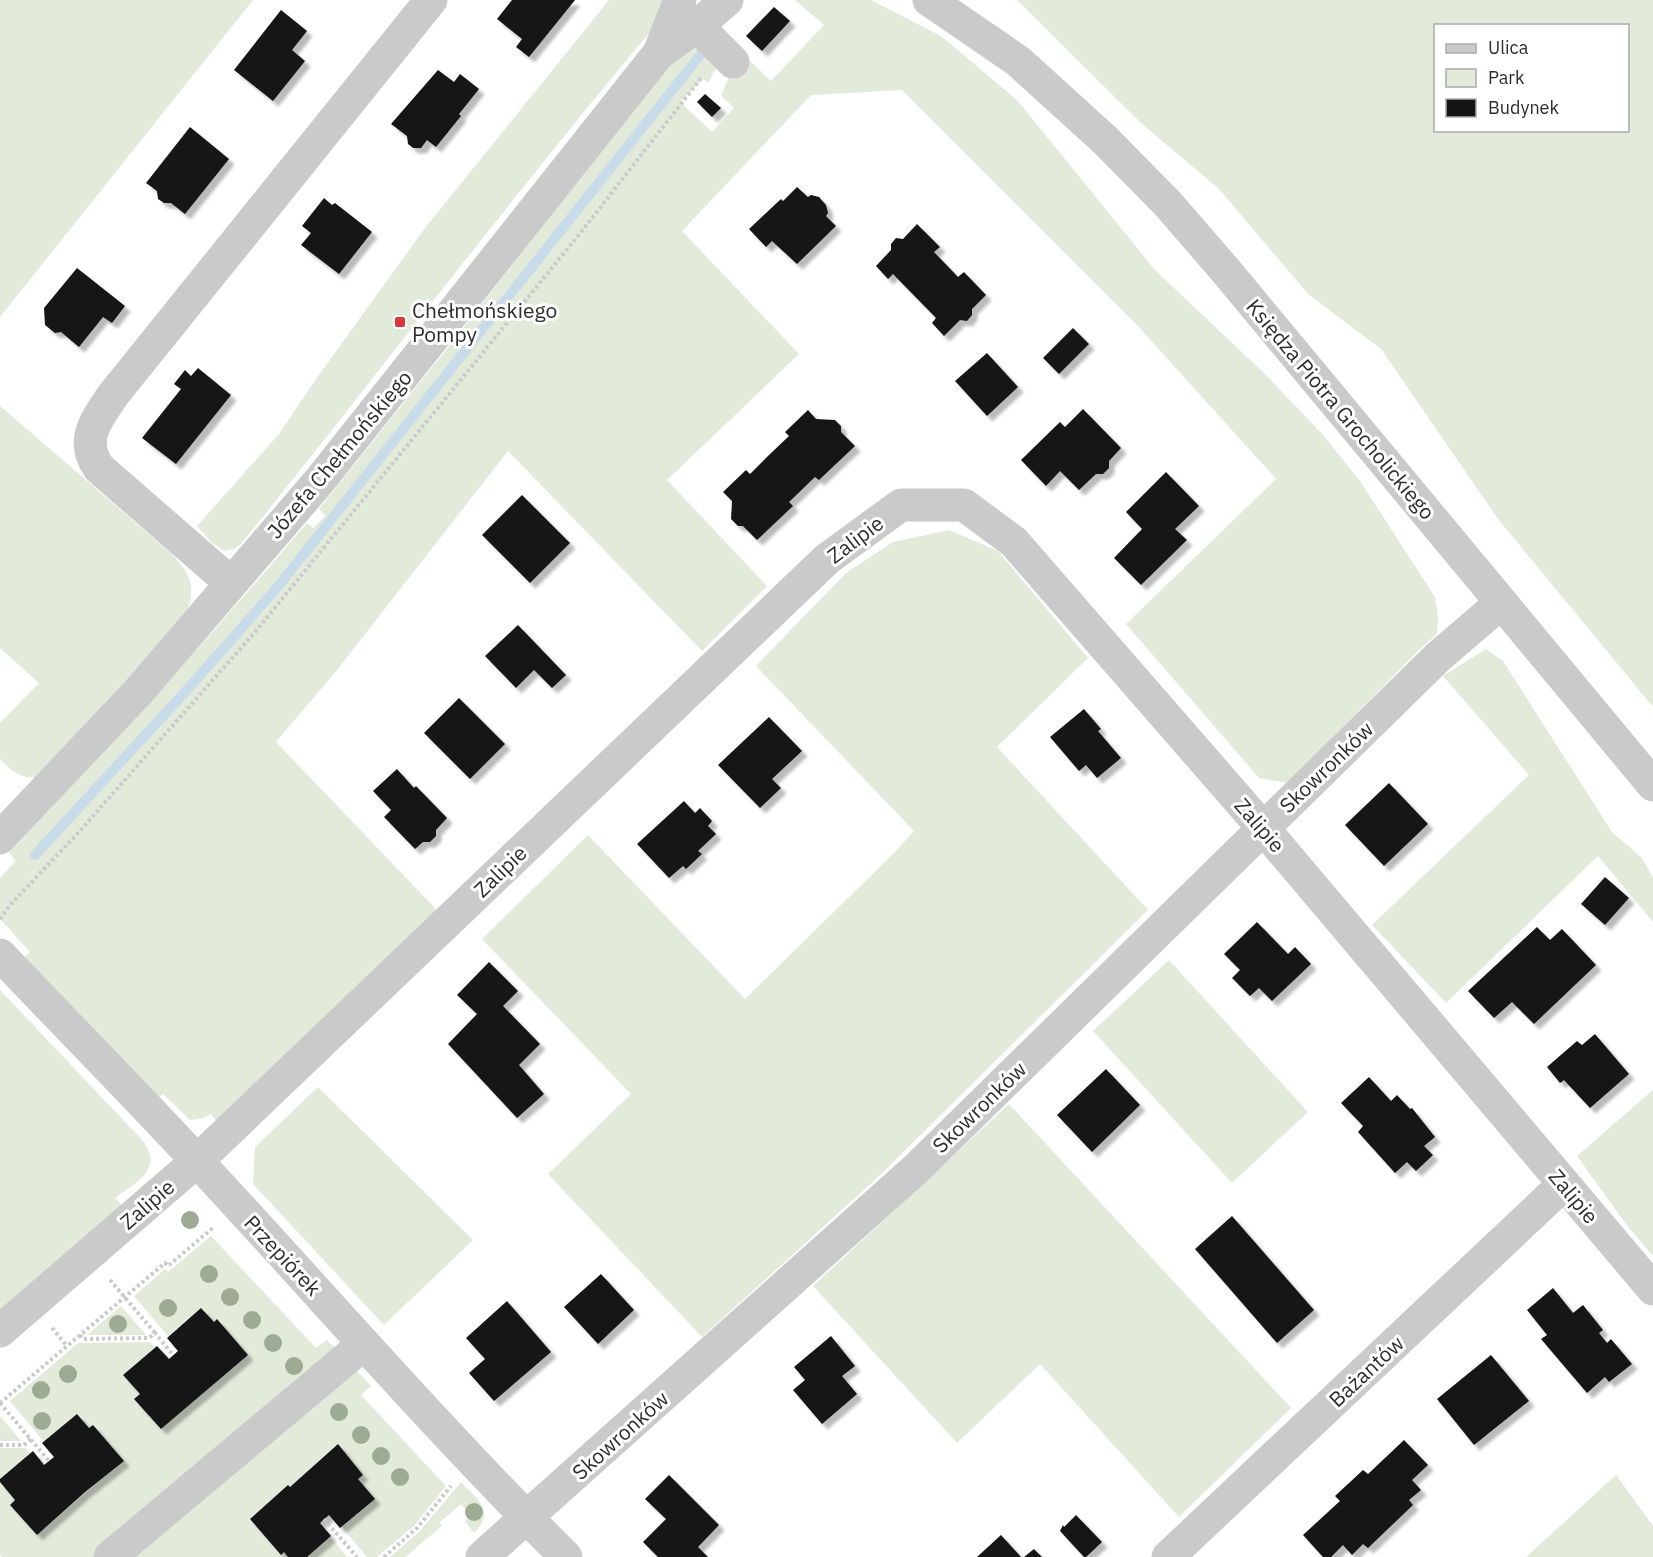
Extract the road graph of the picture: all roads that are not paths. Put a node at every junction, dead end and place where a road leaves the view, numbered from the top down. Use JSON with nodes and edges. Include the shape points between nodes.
{"nodes":[{"id":1,"x":431,"y":0,"type":"edge"},
{"id":2,"x":727,"y":0,"type":"edge"},
{"id":3,"x":929,"y":0,"type":"edge"},
{"id":4,"x":964,"y":0,"type":"edge"},
{"id":5,"x":707,"y":34,"type":"edge"},
{"id":6,"x":1008,"y":52,"type":"junction"},
{"id":7,"x":231,"y":582,"type":"junction"},
{"id":8,"x":1501,"y":603,"type":"junction"},
{"id":9,"x":1653,"y":785,"type":"edge"},
{"id":10,"x":1263,"y":828,"type":"junction"},
{"id":11,"x":0,"y":838,"type":"edge"},
{"id":12,"x":0,"y":955,"type":"edge"},
{"id":13,"x":197,"y":1161,"type":"junction"},
{"id":14,"x":1564,"y":1184,"type":"junction"},
{"id":15,"x":1653,"y":1289,"type":"edge"},
{"id":16,"x":0,"y":1331,"type":"edge"},
{"id":17,"x":364,"y":1344,"type":"junction"},
{"id":18,"x":527,"y":1518,"type":"junction"},
{"id":19,"x":110,"y":1557,"type":"edge"},
{"id":20,"x":482,"y":1557,"type":"edge"},
{"id":21,"x":566,"y":1557,"type":"edge"},
{"id":22,"x":1168,"y":1557,"type":"edge"}],
"edges":[{"from":1,"to":7,"type":"street","via":[[94,423],[89,445],[99,468]]},
{"from":2,"to":5,"type":"street","name":"Józefa Chełmońskiego"},
{"from":3,"to":6,"type":"street","name":"Księdza Piotra Grocholickiego"},
{"from":4,"to":6,"type":"street","name":"Księdza Piotra Grocholickiego"},
{"from":5,"to":7,"type":"street","name":"Józefa Chełmońskiego","via":[[659,53],[380,407]]},
{"from":6,"to":8,"type":"street","name":"Księdza Piotra Grocholickiego","via":[[1105,140],[1168,204]]},
{"from":7,"to":11,"type":"street","name":"Józefa Chełmońskiego","via":[[138,692]]},
{"from":8,"to":9,"type":"street","name":"Księdza Piotra Grocholickiego"},
{"from":8,"to":10,"type":"street","name":"Skowronków","via":[[1439,656]]},
{"from":10,"to":13,"type":"street","name":"Zalipie","via":[[1014,542],[964,505],[901,505],[827,559]]},
{"from":10,"to":14,"type":"street","name":"Zalipie"},
{"from":10,"to":18,"type":"street","name":"Skowronków","via":[[917,1168]]},
{"from":12,"to":13,"type":"street","name":"Przepiórek"},
{"from":13,"to":16,"type":"street","name":"Zalipie"},
{"from":13,"to":17,"type":"street","name":"Przepiórek"},
{"from":14,"to":15,"type":"street","name":"Zalipie"},
{"from":14,"to":22,"type":"street","name":"Bażantów"},
{"from":17,"to":18,"type":"street","name":"Przepiórek"},
{"from":17,"to":19,"type":"street"},
{"from":18,"to":20,"type":"street","name":"Skowronków"},
{"from":18,"to":21,"type":"street","name":"Przepiórek"}]}
